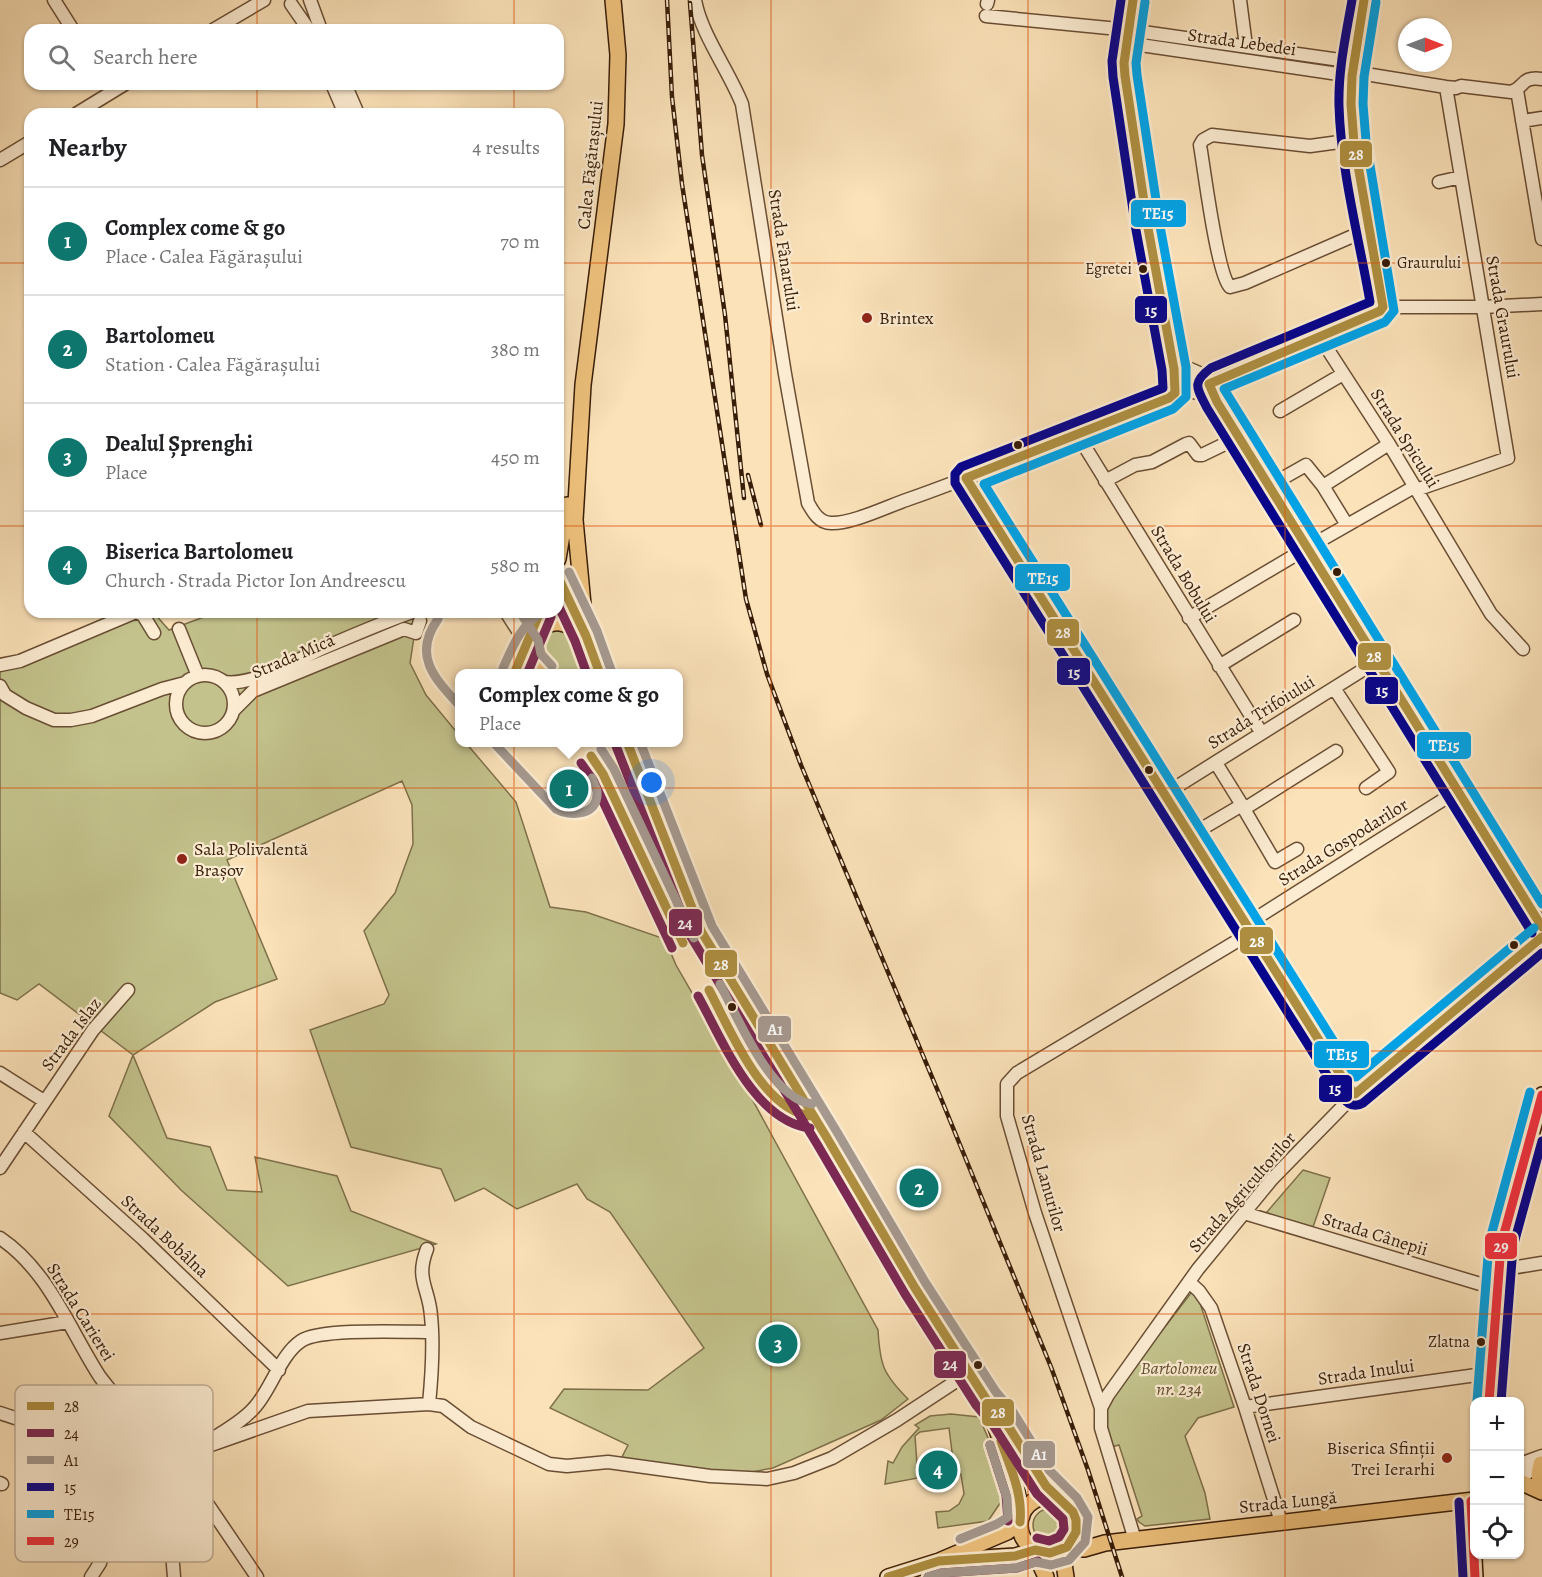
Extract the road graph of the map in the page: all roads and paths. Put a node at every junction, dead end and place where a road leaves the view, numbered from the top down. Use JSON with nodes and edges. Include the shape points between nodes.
{"nodes":[{"id":1,"x":54,"y":0,"type":"edge"},
{"id":2,"x":264,"y":0,"type":"edge"},
{"id":3,"x":309,"y":0,"type":"edge"},
{"id":4,"x":605,"y":0,"type":"edge"},
{"id":5,"x":613,"y":0,"type":"edge"},
{"id":6,"x":695,"y":0,"type":"edge"},
{"id":7,"x":1132,"y":0,"type":"edge"},
{"id":8,"x":1240,"y":0,"type":"edge"},
{"id":9,"x":1364,"y":0,"type":"edge"},
{"id":10,"x":288,"y":2,"type":"edge"},
{"id":11,"x":987,"y":7,"type":"edge"},
{"id":12,"x":68,"y":24,"type":"edge"},
{"id":13,"x":223,"y":24,"type":"edge"},
{"id":14,"x":304,"y":24,"type":"edge"},
{"id":15,"x":319,"y":24,"type":"edge"},
{"id":16,"x":614,"y":30,"type":"junction"},
{"id":17,"x":1129,"y":30,"type":"junction"},
{"id":18,"x":1127,"y":43,"type":"junction"},
{"id":19,"x":1246,"y":46,"type":"junction"},
{"id":20,"x":1353,"y":70,"type":"junction"},
{"id":21,"x":1542,"y":79,"type":"edge"},
{"id":22,"x":1446,"y":87,"type":"junction"},
{"id":23,"x":106,"y":90,"type":"edge"},
{"id":24,"x":335,"y":90,"type":"edge"},
{"id":25,"x":348,"y":90,"type":"edge"},
{"id":26,"x":1517,"y":90,"type":"junction"},
{"id":27,"x":83,"y":108,"type":"edge"},
{"id":28,"x":342,"y":108,"type":"edge"},
{"id":29,"x":355,"y":108,"type":"edge"},
{"id":30,"x":1542,"y":118,"type":"edge"},
{"id":31,"x":1522,"y":121,"type":"junction"},
{"id":32,"x":1354,"y":140,"type":"junction"},
{"id":33,"x":24,"y":146,"type":"edge"},
{"id":34,"x":0,"y":160,"type":"edge"},
{"id":35,"x":1461,"y":177,"type":"junction"},
{"id":36,"x":1439,"y":182,"type":"dead end"},
{"id":37,"x":1369,"y":229,"type":"junction"},
{"id":38,"x":1542,"y":239,"type":"edge"},
{"id":39,"x":1542,"y":304,"type":"edge"},
{"id":40,"x":1383,"y":307,"type":"junction"},
{"id":41,"x":1483,"y":307,"type":"junction"},
{"id":42,"x":1319,"y":336,"type":"junction"},
{"id":43,"x":1170,"y":351,"type":"junction"},
{"id":44,"x":1174,"y":369,"type":"junction"},
{"id":45,"x":1343,"y":374,"type":"junction"},
{"id":46,"x":1201,"y":383,"type":"junction"},
{"id":47,"x":1172,"y":395,"type":"junction"},
{"id":48,"x":580,"y":411,"type":"junction"},
{"id":49,"x":1280,"y":411,"type":"dead end"},
{"id":50,"x":1077,"y":434,"type":"junction"},
{"id":51,"x":1239,"y":437,"type":"junction"},
{"id":52,"x":1389,"y":444,"type":"junction"},
{"id":53,"x":966,"y":478,"type":"junction"},
{"id":54,"x":1105,"y":481,"type":"junction"},
{"id":55,"x":1269,"y":486,"type":"junction"},
{"id":56,"x":1323,"y":486,"type":"junction"},
{"id":57,"x":1415,"y":489,"type":"junction"},
{"id":58,"x":564,"y":525,"type":"edge"},
{"id":59,"x":1347,"y":525,"type":"junction"},
{"id":60,"x":1307,"y":548,"type":"junction"},
{"id":61,"x":564,"y":590,"type":"edge"},
{"id":62,"x":122,"y":618,"type":"edge"},
{"id":63,"x":145,"y":618,"type":"edge"},
{"id":64,"x":512,"y":618,"type":"edge"},
{"id":65,"x":538,"y":618,"type":"edge"},
{"id":66,"x":1189,"y":618,"type":"junction"},
{"id":67,"x":1294,"y":620,"type":"dead end"},
{"id":68,"x":416,"y":621,"type":"edge"},
{"id":69,"x":179,"y":629,"type":"dead end"},
{"id":70,"x":154,"y":633,"type":"dead end"},
{"id":71,"x":586,"y":636,"type":"junction"},
{"id":72,"x":529,"y":640,"type":"junction"},
{"id":73,"x":1523,"y":649,"type":"dead end"},
{"id":74,"x":1377,"y":661,"type":"junction"},
{"id":75,"x":0,"y":665,"type":"edge"},
{"id":76,"x":1219,"y":666,"type":"junction"},
{"id":77,"x":538,"y":669,"type":"edge"},
{"id":78,"x":598,"y":669,"type":"edge"},
{"id":79,"x":198,"y":676,"type":"junction"},
{"id":80,"x":224,"y":682,"type":"junction"},
{"id":81,"x":185,"y":683,"type":"junction"},
{"id":82,"x":0,"y":686,"type":"edge"},
{"id":83,"x":1334,"y":688,"type":"junction"},
{"id":84,"x":162,"y":689,"type":"junction"},
{"id":85,"x":177,"y":694,"type":"junction"},
{"id":86,"x":234,"y":710,"type":"junction"},
{"id":87,"x":1261,"y":732,"type":"junction"},
{"id":88,"x":607,"y":747,"type":"edge"},
{"id":89,"x":629,"y":747,"type":"edge"},
{"id":90,"x":1336,"y":751,"type":"dead end"},
{"id":91,"x":1216,"y":763,"type":"junction"},
{"id":92,"x":1366,"y":788,"type":"dead end"},
{"id":93,"x":1458,"y":791,"type":"junction"},
{"id":94,"x":1165,"y":794,"type":"junction"},
{"id":95,"x":1243,"y":807,"type":"junction"},
{"id":96,"x":1203,"y":828,"type":"dead end"},
{"id":97,"x":1297,"y":849,"type":"dead end"},
{"id":98,"x":1542,"y":927,"type":"edge"},
{"id":99,"x":1249,"y":928,"type":"junction"},
{"id":100,"x":701,"y":932,"type":"junction"},
{"id":101,"x":1542,"y":937,"type":"edge"},
{"id":102,"x":128,"y":990,"type":"dead end"},
{"id":103,"x":0,"y":1073,"type":"edge"},
{"id":104,"x":1355,"y":1094,"type":"junction"},
{"id":105,"x":1542,"y":1095,"type":"edge"},
{"id":106,"x":44,"y":1101,"type":"junction"},
{"id":107,"x":24,"y":1132,"type":"junction"},
{"id":108,"x":1535,"y":1146,"type":"edge"},
{"id":109,"x":0,"y":1168,"type":"edge"},
{"id":110,"x":1244,"y":1213,"type":"junction"},
{"id":111,"x":0,"y":1238,"type":"edge"},
{"id":112,"x":427,"y":1249,"type":"dead end"},
{"id":113,"x":1542,"y":1263,"type":"edge"},
{"id":114,"x":1498,"y":1270,"type":"junction"},
{"id":115,"x":1189,"y":1282,"type":"junction"},
{"id":116,"x":1497,"y":1289,"type":"junction"},
{"id":117,"x":68,"y":1322,"type":"junction"},
{"id":118,"x":432,"y":1332,"type":"junction"},
{"id":119,"x":0,"y":1333,"type":"edge"},
{"id":120,"x":279,"y":1370,"type":"junction"},
{"id":121,"x":970,"y":1372,"type":"junction"},
{"id":122,"x":1491,"y":1373,"type":"junction"},
{"id":123,"x":107,"y":1385,"type":"edge"},
{"id":124,"x":1489,"y":1397,"type":"edge"},
{"id":125,"x":986,"y":1399,"type":"junction"},
{"id":126,"x":429,"y":1404,"type":"junction"},
{"id":127,"x":1245,"y":1407,"type":"junction"},
{"id":128,"x":1101,"y":1408,"type":"junction"},
{"id":129,"x":0,"y":1413,"type":"edge"},
{"id":130,"x":15,"y":1418,"type":"edge"},
{"id":131,"x":213,"y":1438,"type":"edge"},
{"id":132,"x":213,"y":1444,"type":"edge"},
{"id":133,"x":1542,"y":1456,"type":"edge"},
{"id":134,"x":1524,"y":1463,"type":"edge"},
{"id":135,"x":1542,"y":1463,"type":"edge"},
{"id":136,"x":1524,"y":1477,"type":"edge"},
{"id":137,"x":1524,"y":1482,"type":"edge"},
{"id":138,"x":1542,"y":1490,"type":"edge"},
{"id":139,"x":1524,"y":1497,"type":"edge"},
{"id":140,"x":1542,"y":1499,"type":"edge"},
{"id":141,"x":1062,"y":1500,"type":"junction"},
{"id":142,"x":1470,"y":1500,"type":"edge"},
{"id":143,"x":1473,"y":1505,"type":"edge"},
{"id":144,"x":213,"y":1511,"type":"edge"},
{"id":145,"x":1021,"y":1519,"type":"junction"},
{"id":146,"x":1076,"y":1520,"type":"junction"},
{"id":147,"x":1281,"y":1522,"type":"junction"},
{"id":148,"x":1135,"y":1540,"type":"junction"},
{"id":149,"x":1105,"y":1543,"type":"junction"},
{"id":150,"x":1064,"y":1548,"type":"junction"},
{"id":151,"x":1036,"y":1551,"type":"junction"},
{"id":152,"x":939,"y":1561,"type":"junction"},
{"id":153,"x":100,"y":1562,"type":"edge"},
{"id":154,"x":173,"y":1562,"type":"edge"},
{"id":155,"x":91,"y":1577,"type":"edge"},
{"id":156,"x":174,"y":1577,"type":"edge"},
{"id":157,"x":257,"y":1577,"type":"edge"},
{"id":158,"x":888,"y":1577,"type":"edge"},
{"id":159,"x":1046,"y":1577,"type":"edge"},
{"id":160,"x":1066,"y":1577,"type":"edge"},
{"id":161,"x":1475,"y":1577,"type":"edge"}],
"edges":[{"from":1,"to":12,"type":"street"},
{"from":2,"to":13,"type":"street"},
{"from":3,"to":10,"type":"street","via":[[299,5]]},
{"from":3,"to":15,"type":"street"},
{"from":4,"to":16,"type":"main road","name":"Calea Făgărașului"},
{"from":5,"to":16,"type":"main road","name":"Calea Făgărașului"},
{"from":6,"to":53,"type":"street","name":"Strada Fânarului","via":[[742,104],[808,503],[820,519],[843,522]]},
{"from":7,"to":17,"type":"street"},
{"from":8,"to":19,"type":"street"},
{"from":9,"to":20,"type":"street"},
{"from":10,"to":14,"type":"street"},
{"from":11,"to":17,"type":"street","name":"Strada Lebedei"},
{"from":16,"to":48,"type":"main road","name":"Calea Făgărașului","via":[[618,55],[616,124]]},
{"from":17,"to":18,"type":"street"},
{"from":17,"to":19,"type":"street","name":"Strada Lebedei"},
{"from":18,"to":20,"type":"street","name":"Strada Lebedei"},
{"from":18,"to":43,"type":"street","via":[[1124,63],[1128,103]]},
{"from":19,"to":20,"type":"street","name":"Strada Lebedei"},
{"from":20,"to":22,"type":"street","name":"Strada Lebedei"},
{"from":20,"to":32,"type":"street"},
{"from":21,"to":26,"type":"street","name":"Strada Lebedei","via":[[1530,78]]},
{"from":22,"to":26,"type":"street","name":"Strada Lebedei"},
{"from":22,"to":35,"type":"street","name":"Strada Graurului"},
{"from":23,"to":27,"type":"street"},
{"from":24,"to":28,"type":"street"},
{"from":25,"to":29,"type":"street"},
{"from":26,"to":31,"type":"street"},
{"from":30,"to":31,"type":"street"},
{"from":31,"to":38,"type":"street"},
{"from":32,"to":37,"type":"street"},
{"from":32,"to":37,"type":"street","via":[[1310,146],[1212,135],[1200,144],[1216,242],[1224,278],[1230,286],[1245,284]]},
{"from":33,"to":34,"type":"street"},
{"from":35,"to":36,"type":"street"},
{"from":35,"to":41,"type":"street","name":"Strada Graurului"},
{"from":37,"to":40,"type":"street"},
{"from":39,"to":41,"type":"street"},
{"from":40,"to":41,"type":"street"},
{"from":40,"to":42,"type":"street"},
{"from":41,"to":57,"type":"street","name":"Strada Graurului","via":[[1508,458]]},
{"from":42,"to":45,"type":"street","name":"Strada Spicului"},
{"from":42,"to":46,"type":"street"},
{"from":43,"to":44,"type":"street"},
{"from":43,"to":46,"type":"street"},
{"from":44,"to":46,"type":"street"},
{"from":44,"to":47,"type":"street"},
{"from":45,"to":49,"type":"street"},
{"from":45,"to":52,"type":"street","name":"Strada Spicului"},
{"from":46,"to":47,"type":"street"},
{"from":46,"to":51,"type":"street"},
{"from":47,"to":50,"type":"street"},
{"from":48,"to":58,"type":"main road","name":"Calea Făgărașului","via":[[575,424]]},
{"from":48,"to":71,"type":"main road","name":"Calea Făgărașului","via":[[574,520]]},
{"from":50,"to":53,"type":"street"},
{"from":50,"to":54,"type":"street","name":"Strada Bobului"},
{"from":51,"to":54,"type":"street","via":[[1202,455],[1186,444]]},
{"from":51,"to":55,"type":"street"},
{"from":52,"to":56,"type":"street"},
{"from":52,"to":57,"type":"street","name":"Strada Spicului"},
{"from":53,"to":94,"type":"street"},
{"from":54,"to":66,"type":"street","name":"Strada Bobului"},
{"from":55,"to":56,"type":"street","via":[[1306,465]]},
{"from":55,"to":60,"type":"street"},
{"from":56,"to":59,"type":"street"},
{"from":57,"to":59,"type":"street","name":"Strada Graurului"},
{"from":57,"to":73,"type":"street","name":"Strada Spicului","via":[[1491,614]]},
{"from":59,"to":60,"type":"street","name":"Strada Graurului"},
{"from":60,"to":66,"type":"street","name":"Strada Graurului"},
{"from":60,"to":74,"type":"street"},
{"from":61,"to":71,"type":"street"},
{"from":62,"to":75,"type":"street","via":[[20,661]]},
{"from":63,"to":70,"type":"street"},
{"from":64,"to":72,"type":"street"},
{"from":65,"to":72,"type":"main road"},
{"from":66,"to":76,"type":"street","name":"Strada Bobului"},
{"from":67,"to":76,"type":"street"},
{"from":68,"to":80,"type":"street","name":"Strada Mică","via":[[382,623],[257,677]]},
{"from":68,"to":86,"type":"street","name":"Strada Mică","via":[[253,691]]},
{"from":69,"to":79,"type":"street"},
{"from":71,"to":72,"type":"main road","via":[[560,622],[545,625]]},
{"from":71,"to":78,"type":"main road","name":"Calea Făgărașului"},
{"from":72,"to":77,"type":"main road","via":[[530,660]]},
{"from":74,"to":83,"type":"street","name":"Strada Trifoiului"},
{"from":74,"to":93,"type":"street"},
{"from":76,"to":87,"type":"street","name":"Strada Bobului"},
{"from":79,"to":80,"type":"street","name":"Strada Mică","via":[[216,677]]},
{"from":79,"to":81,"type":"street"},
{"from":80,"to":86,"type":"street","name":"Strada Mică","via":[[231,689]]},
{"from":81,"to":84,"type":"street"},
{"from":81,"to":85,"type":"street"},
{"from":82,"to":84,"type":"street","via":[[5,695],[54,720],[92,716]]},
{"from":83,"to":87,"type":"street","name":"Strada Trifoiului"},
{"from":83,"to":92,"type":"street","via":[[1389,772]]},
{"from":84,"to":85,"type":"street"},
{"from":85,"to":86,"type":"street","name":"Strada Mică","via":[[175,703],[181,722],[197,733],[217,732]]},
{"from":87,"to":91,"type":"street","name":"Strada Trifoiului"},
{"from":88,"to":100,"type":"main road","via":[[625,777],[657,863]]},
{"from":89,"to":100,"type":"main road"},
{"from":90,"to":95,"type":"street"},
{"from":91,"to":94,"type":"street","name":"Strada Trifoiului"},
{"from":91,"to":95,"type":"street"},
{"from":93,"to":98,"type":"street"},
{"from":93,"to":99,"type":"street","name":"Strada Gospodarilor"},
{"from":94,"to":99,"type":"street"},
{"from":95,"to":96,"type":"street"},
{"from":95,"to":97,"type":"street","via":[[1275,862]]},
{"from":99,"to":104,"type":"street"},
{"from":99,"to":128,"type":"street","name":"Strada Lanurilor","via":[[1017,1073],[1008,1084],[1007,1116],[1035,1213]]},
{"from":100,"to":121,"type":"main road","via":[[915,1288]]},
{"from":101,"to":104,"type":"street","name":"Strada Agricultorilor"},
{"from":102,"to":106,"type":"street","name":"Strada Islaz","via":[[93,1029]]},
{"from":103,"to":106,"type":"street"},
{"from":104,"to":110,"type":"street","name":"Strada Agricultorilor"},
{"from":105,"to":108,"type":"main road"},
{"from":106,"to":107,"type":"street","name":"Strada Islaz"},
{"from":107,"to":109,"type":"street","name":"Strada Islaz"},
{"from":107,"to":120,"type":"street","name":"Strada Bobâlna"},
{"from":108,"to":114,"type":"main road","via":[[1505,1231]]},
{"from":110,"to":115,"type":"street","name":"Strada Agricultorilor"},
{"from":110,"to":116,"type":"street","name":"Strada Cânepii"},
{"from":111,"to":117,"type":"street","name":"Strada Carierei","via":[[40,1277]]},
{"from":112,"to":118,"type":"street","via":[[421,1270]]},
{"from":113,"to":114,"type":"street"},
{"from":114,"to":116,"type":"main road"},
{"from":115,"to":127,"type":"street","name":"Strada Dornei","via":[[1211,1308]]},
{"from":115,"to":128,"type":"street","name":"Strada Agricultorilor"},
{"from":116,"to":122,"type":"main road"},
{"from":117,"to":119,"type":"street"},
{"from":117,"to":123,"type":"street","name":"Strada Carierei"},
{"from":118,"to":120,"type":"street","via":[[310,1336],[291,1350]]},
{"from":118,"to":126,"type":"street"},
{"from":120,"to":131,"type":"street","via":[[246,1416]]},
{"from":121,"to":125,"type":"main road"},
{"from":121,"to":126,"type":"street","via":[[832,1458],[781,1476],[753,1480],[608,1462],[549,1464],[471,1427],[443,1407]]},
{"from":122,"to":124,"type":"main road"},
{"from":122,"to":127,"type":"street","name":"Strada Inului"},
{"from":125,"to":141,"type":"main road","via":[[1040,1477]]},
{"from":125,"to":145,"type":"main road","via":[[1015,1482]]},
{"from":126,"to":132,"type":"street","via":[[308,1411]]},
{"from":127,"to":147,"type":"street","name":"Strada Dornei"},
{"from":128,"to":148,"type":"street","via":[[1104,1442]]},
{"from":129,"to":130,"type":"street"},
{"from":133,"to":134,"type":"street"},
{"from":135,"to":136,"type":"street"},
{"from":135,"to":138,"type":"main road"},
{"from":137,"to":138,"type":"main road"},
{"from":139,"to":140,"type":"main road"},
{"from":141,"to":145,"type":"main road","via":[[1041,1498],[1029,1504]]},
{"from":141,"to":146,"type":"main road"},
{"from":142,"to":147,"type":"main road","name":"Strada Lungă"},
{"from":143,"to":161,"type":"main road"},
{"from":144,"to":157,"type":"street","name":"Strada Carierei"},
{"from":145,"to":151,"type":"main road","via":[[1025,1541]]},
{"from":145,"to":152,"type":"main road","via":[[1008,1532]]},
{"from":146,"to":149,"type":"main road","via":[[1087,1535]]},
{"from":146,"to":150,"type":"main road","via":[[1076,1532]]},
{"from":147,"to":148,"type":"main road","name":"Strada Lungă"},
{"from":148,"to":149,"type":"main road","name":"Strada Lungă"},
{"from":149,"to":150,"type":"main road","name":"Strada Lungă","via":[[1078,1550]]},
{"from":150,"to":151,"type":"main road","via":[[1050,1554]]},
{"from":150,"to":160,"type":"main road"},
{"from":151,"to":152,"type":"main road"},
{"from":151,"to":159,"type":"main road"},
{"from":152,"to":158,"type":"main road"},
{"from":153,"to":155,"type":"street"},
{"from":154,"to":156,"type":"street"}]}
